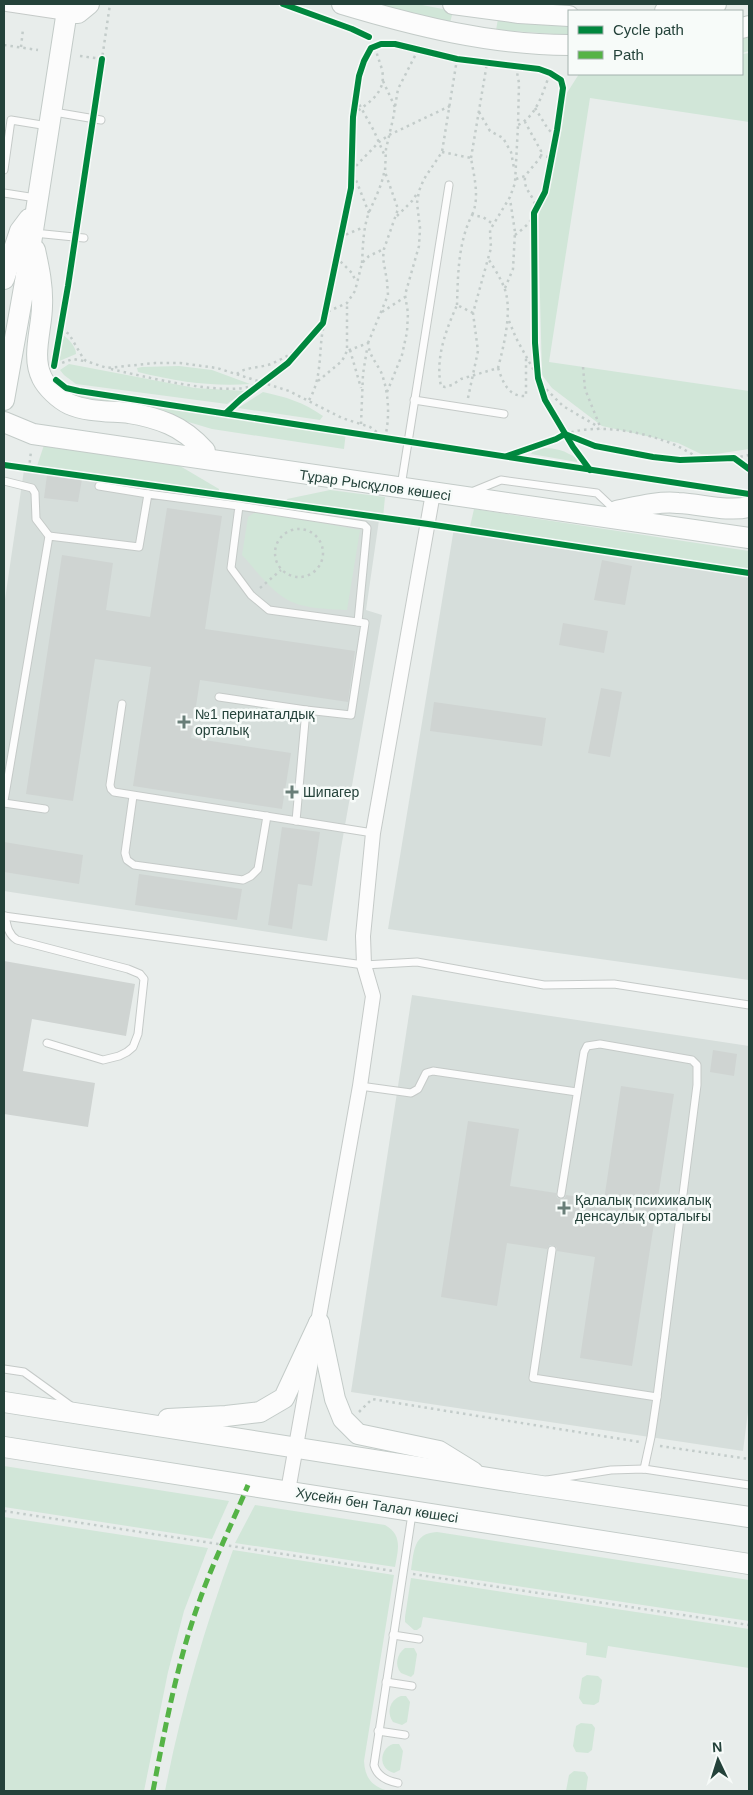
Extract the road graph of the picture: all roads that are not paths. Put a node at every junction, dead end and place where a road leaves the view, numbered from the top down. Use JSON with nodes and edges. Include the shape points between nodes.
{"nodes":[{"id":1,"x":7,"y":4,"type":"edge"},
{"id":2,"x":89,"y":4,"type":"edge"},
{"id":3,"x":342,"y":4,"type":"edge"},
{"id":4,"x":460,"y":4,"type":"edge"},
{"id":5,"x":716,"y":4,"type":"edge"},
{"id":6,"x":490,"y":7,"type":"edge"},
{"id":7,"x":68,"y":8,"type":"edge"},
{"id":8,"x":672,"y":10,"type":"edge"},
{"id":9,"x":568,"y":16,"type":"edge"},
{"id":10,"x":568,"y":45,"type":"edge"},
{"id":11,"x":50,"y":119,"type":"junction"},
{"id":12,"x":101,"y":120,"type":"dead end"},
{"id":13,"x":4,"y":170,"type":"edge"},
{"id":14,"x":449,"y":185,"type":"dead end"},
{"id":15,"x":4,"y":194,"type":"edge"},
{"id":16,"x":36,"y":205,"type":"junction"},
{"id":17,"x":32,"y":232,"type":"junction"},
{"id":18,"x":84,"y":238,"type":"dead end"},
{"id":19,"x":4,"y":279,"type":"edge"},
{"id":20,"x":25,"y":282,"type":"junction"},
{"id":21,"x":4,"y":400,"type":"edge"},
{"id":22,"x":414,"y":400,"type":"junction"},
{"id":23,"x":504,"y":414,"type":"dead end"},
{"id":24,"x":4,"y":422,"type":"edge"},
{"id":25,"x":203,"y":459,"type":"junction"},
{"id":26,"x":302,"y":474,"type":"junction"},
{"id":27,"x":275,"y":477,"type":"dead end"},
{"id":28,"x":402,"y":480,"type":"junction"},
{"id":29,"x":4,"y":481,"type":"edge"},
{"id":30,"x":98,"y":486,"type":"dead end"},
{"id":31,"x":433,"y":493,"type":"junction"},
{"id":32,"x":148,"y":494,"type":"junction"},
{"id":33,"x":239,"y":506,"type":"junction"},
{"id":34,"x":749,"y":507,"type":"edge"},
{"id":35,"x":616,"y":511,"type":"junction"},
{"id":36,"x":749,"y":531,"type":"edge"},
{"id":37,"x":48,"y":536,"type":"junction"},
{"id":38,"x":749,"y":538,"type":"edge"},
{"id":39,"x":358,"y":622,"type":"junction"},
{"id":40,"x":219,"y":696,"type":"dead end"},
{"id":41,"x":122,"y":704,"type":"dead end"},
{"id":42,"x":306,"y":710,"type":"junction"},
{"id":43,"x":133,"y":796,"type":"junction"},
{"id":44,"x":4,"y":802,"type":"edge"},
{"id":45,"x":45,"y":809,"type":"dead end"},
{"id":46,"x":267,"y":816,"type":"junction"},
{"id":47,"x":296,"y":821,"type":"junction"},
{"id":48,"x":373,"y":833,"type":"junction"},
{"id":49,"x":4,"y":916,"type":"edge"},
{"id":50,"x":364,"y":964,"type":"junction"},
{"id":51,"x":749,"y":1005,"type":"edge"},
{"id":52,"x":47,"y":1043,"type":"dead end"},
{"id":53,"x":360,"y":1086,"type":"junction"},
{"id":54,"x":576,"y":1092,"type":"junction"},
{"id":55,"x":561,"y":1194,"type":"dead end"},
{"id":56,"x":552,"y":1250,"type":"dead end"},
{"id":57,"x":319,"y":1323,"type":"junction"},
{"id":58,"x":4,"y":1369,"type":"edge"},
{"id":59,"x":657,"y":1397,"type":"junction"},
{"id":60,"x":4,"y":1402,"type":"edge"},
{"id":61,"x":81,"y":1413,"type":"junction"},
{"id":62,"x":130,"y":1421,"type":"junction"},
{"id":63,"x":4,"y":1447,"type":"edge"},
{"id":64,"x":295,"y":1448,"type":"junction"},
{"id":65,"x":644,"y":1469,"type":"junction"},
{"id":66,"x":482,"y":1477,"type":"junction"},
{"id":67,"x":521,"y":1483,"type":"junction"},
{"id":68,"x":749,"y":1485,"type":"edge"},
{"id":69,"x":288,"y":1491,"type":"junction"},
{"id":70,"x":412,"y":1511,"type":"junction"},
{"id":71,"x":749,"y":1517,"type":"edge"},
{"id":72,"x":749,"y":1564,"type":"edge"},
{"id":73,"x":393,"y":1635,"type":"junction"},
{"id":74,"x":419,"y":1639,"type":"dead end"},
{"id":75,"x":386,"y":1682,"type":"junction"},
{"id":76,"x":412,"y":1686,"type":"dead end"},
{"id":77,"x":378,"y":1731,"type":"junction"},
{"id":78,"x":405,"y":1735,"type":"dead end"},
{"id":79,"x":398,"y":1783,"type":"dead end"}],
"edges":[{"from":1,"to":7,"type":"street"},
{"from":2,"to":7,"type":"street","via":[[78,13]]},
{"from":3,"to":10,"type":"street","via":[[430,28]]},
{"from":4,"to":6,"type":"street"},
{"from":5,"to":8,"type":"street"},
{"from":6,"to":9,"type":"street"},
{"from":7,"to":11,"type":"street"},
{"from":11,"to":12,"type":"lane"},
{"from":11,"to":13,"type":"lane","via":[[11,120]]},
{"from":11,"to":16,"type":"street"},
{"from":14,"to":22,"type":"lane"},
{"from":15,"to":16,"type":"lane"},
{"from":16,"to":17,"type":"street"},
{"from":16,"to":19,"type":"street","via":[[20,230]]},
{"from":17,"to":18,"type":"lane"},
{"from":17,"to":20,"type":"street"},
{"from":17,"to":25,"type":"street","via":[[40,274],[42,305],[38,365],[42,378],[55,395],[69,404],[130,413],[170,424],[191,436]]},
{"from":19,"to":20,"type":"street"},
{"from":20,"to":21,"type":"street"},
{"from":22,"to":23,"type":"lane"},
{"from":22,"to":28,"type":"lane"},
{"from":24,"to":25,"type":"street","name":"Тұрар Рысқұлов көшесі"},
{"from":25,"to":26,"type":"street","name":"Тұрар Рысқұлов көшесі"},
{"from":25,"to":28,"type":"street","name":"Тұрар Рысқұлов көшесі"},
{"from":26,"to":27,"type":"lane","via":[[294,480]]},
{"from":26,"to":31,"type":"street","name":"Тұрар Рысқұлов көшесі"},
{"from":28,"to":35,"type":"street","name":"Тұрар Рысқұлов көшесі"},
{"from":29,"to":37,"type":"lane","via":[[32,488],[36,520]]},
{"from":30,"to":32,"type":"lane"},
{"from":31,"to":38,"type":"street","name":"Тұрар Рысқұлов көшесі"},
{"from":31,"to":48,"type":"street"},
{"from":32,"to":33,"type":"lane"},
{"from":32,"to":37,"type":"lane","via":[[139,547]]},
{"from":33,"to":39,"type":"lane","via":[[231,568],[251,595],[269,610]]},
{"from":33,"to":39,"type":"lane","via":[[364,525]]},
{"from":34,"to":35,"type":"street","via":[[734,509],[676,503]]},
{"from":35,"to":36,"type":"street","name":"Тұрар Рысқұлов көшесі"},
{"from":37,"to":44,"type":"lane"},
{"from":39,"to":42,"type":"lane","via":[[365,622],[351,715]]},
{"from":40,"to":42,"type":"lane"},
{"from":41,"to":43,"type":"lane","via":[[110,785],[114,792]]},
{"from":42,"to":47,"type":"lane"},
{"from":43,"to":46,"type":"lane"},
{"from":43,"to":46,"type":"lane","via":[[125,852],[127,860],[134,865],[243,880],[258,868]]},
{"from":44,"to":45,"type":"lane"},
{"from":46,"to":47,"type":"lane"},
{"from":47,"to":48,"type":"lane"},
{"from":48,"to":50,"type":"street"},
{"from":49,"to":50,"type":"lane"},
{"from":49,"to":52,"type":"lane","via":[[11,936],[17,940],[128,969],[140,974],[144,980],[138,1034],[133,1047],[127,1052],[103,1060]]},
{"from":50,"to":51,"type":"lane","via":[[417,962],[544,985],[614,984]]},
{"from":50,"to":53,"type":"street","via":[[373,996]]},
{"from":53,"to":54,"type":"lane","via":[[411,1093],[418,1089],[426,1072],[433,1072]]},
{"from":53,"to":57,"type":"street"},
{"from":54,"to":55,"type":"lane"},
{"from":54,"to":59,"type":"lane","via":[[586,1046],[593,1044],[692,1060],[697,1065]]},
{"from":56,"to":59,"type":"lane","via":[[533,1378]]},
{"from":57,"to":62,"type":"street","via":[[284,1398],[260,1412]]},
{"from":57,"to":64,"type":"street"},
{"from":57,"to":66,"type":"street","via":[[335,1399],[343,1419],[358,1434],[438,1451]]},
{"from":58,"to":61,"type":"lane","via":[[24,1372]]},
{"from":59,"to":65,"type":"lane"},
{"from":60,"to":61,"type":"street"},
{"from":61,"to":62,"type":"street"},
{"from":62,"to":64,"type":"street"},
{"from":63,"to":69,"type":"street","name":"Хусейн бен Талал көшесі"},
{"from":64,"to":66,"type":"street"},
{"from":64,"to":69,"type":"street"},
{"from":65,"to":67,"type":"lane","via":[[611,1470]]},
{"from":65,"to":68,"type":"lane"},
{"from":66,"to":67,"type":"street"},
{"from":67,"to":71,"type":"street"},
{"from":69,"to":70,"type":"street","name":"Хусейн бен Талал көшесі"},
{"from":70,"to":72,"type":"street","name":"Хусейн бен Талал көшесі"},
{"from":70,"to":73,"type":"lane"},
{"from":73,"to":74,"type":"lane"},
{"from":73,"to":75,"type":"lane"},
{"from":75,"to":76,"type":"lane"},
{"from":75,"to":77,"type":"lane"},
{"from":77,"to":78,"type":"lane"},
{"from":77,"to":79,"type":"lane","via":[[375,1770]]}]}
